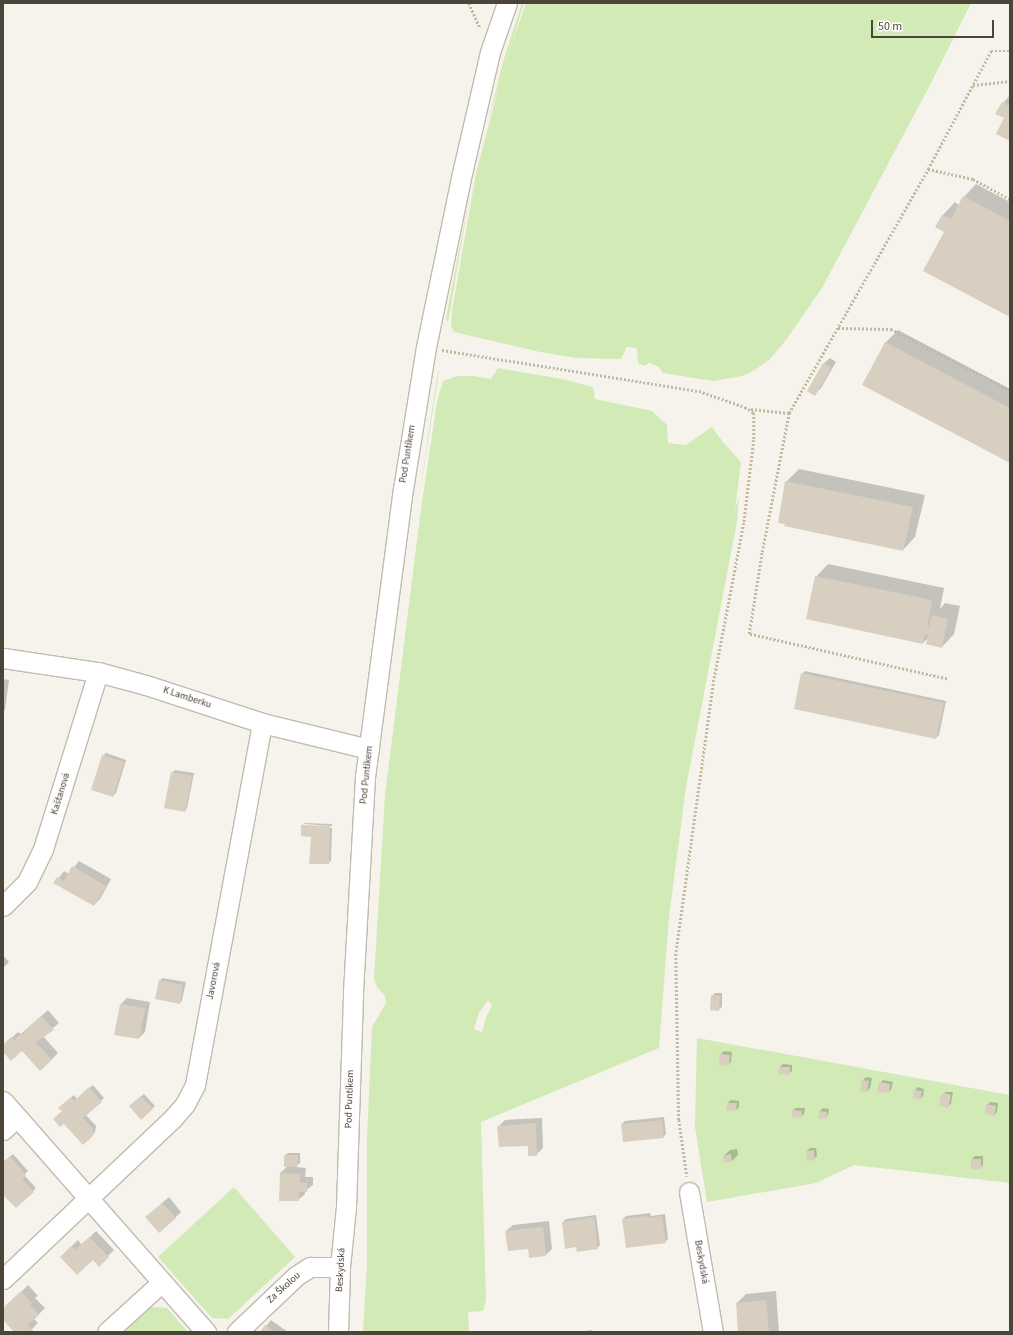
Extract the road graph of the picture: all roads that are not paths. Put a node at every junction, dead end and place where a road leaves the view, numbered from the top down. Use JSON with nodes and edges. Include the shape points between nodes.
{"nodes":[{"id":1,"x":507,"y":3,"type":"edge"},
{"id":2,"x":3,"y":658,"type":"edge"},
{"id":3,"x":98,"y":672,"type":"junction"},
{"id":4,"x":262,"y":723,"type":"junction"},
{"id":5,"x":369,"y":749,"type":"junction"},
{"id":6,"x":3,"y":906,"type":"edge"},
{"id":7,"x":3,"y":1100,"type":"edge"},
{"id":8,"x":17,"y":1117,"type":"junction"},
{"id":9,"x":3,"y":1130,"type":"edge"},
{"id":10,"x":689,"y":1192,"type":"road end"},
{"id":11,"x":88,"y":1198,"type":"junction"},
{"id":12,"x":346,"y":1207,"type":"joint"},
{"id":13,"x":340,"y":1267,"type":"junction"},
{"id":14,"x":3,"y":1279,"type":"edge"},
{"id":15,"x":162,"y":1282,"type":"junction"},
{"id":16,"x":107,"y":1332,"type":"edge"},
{"id":17,"x":206,"y":1332,"type":"edge"},
{"id":18,"x":237,"y":1332,"type":"edge"},
{"id":19,"x":338,"y":1332,"type":"edge"},
{"id":20,"x":713,"y":1332,"type":"edge"}],
"edges":[{"from":1,"to":5,"type":"street","name":"Pod Puntíkem","via":[[490,52],[462,169],[426,347],[403,489]]},
{"from":2,"to":3,"type":"street","name":"K Lamberku"},
{"from":3,"to":4,"type":"street","name":"K Lamberku"},
{"from":3,"to":6,"type":"street","name":"Kaštanová","via":[[43,849],[27,882]]},
{"from":4,"to":5,"type":"street","name":"K Lamberku"},
{"from":4,"to":11,"type":"street","name":"Javorová","via":[[195,1085],[185,1104],[173,1118]]},
{"from":5,"to":12,"type":"street","name":"Pod Puntíkem","via":[[365,777],[354,984]]},
{"from":7,"to":8,"type":"street"},
{"from":8,"to":9,"type":"street"},
{"from":8,"to":11,"type":"street"},
{"from":10,"to":20,"type":"street","name":"Beskydská"},
{"from":11,"to":14,"type":"street"},
{"from":11,"to":15,"type":"street"},
{"from":12,"to":13,"type":"street","name":"Beskydská"},
{"from":13,"to":18,"type":"street","name":"Za Školou","via":[[310,1267],[296,1276]]},
{"from":13,"to":19,"type":"street","name":"Beskydská"},
{"from":15,"to":16,"type":"street"},
{"from":15,"to":17,"type":"street"}]}
